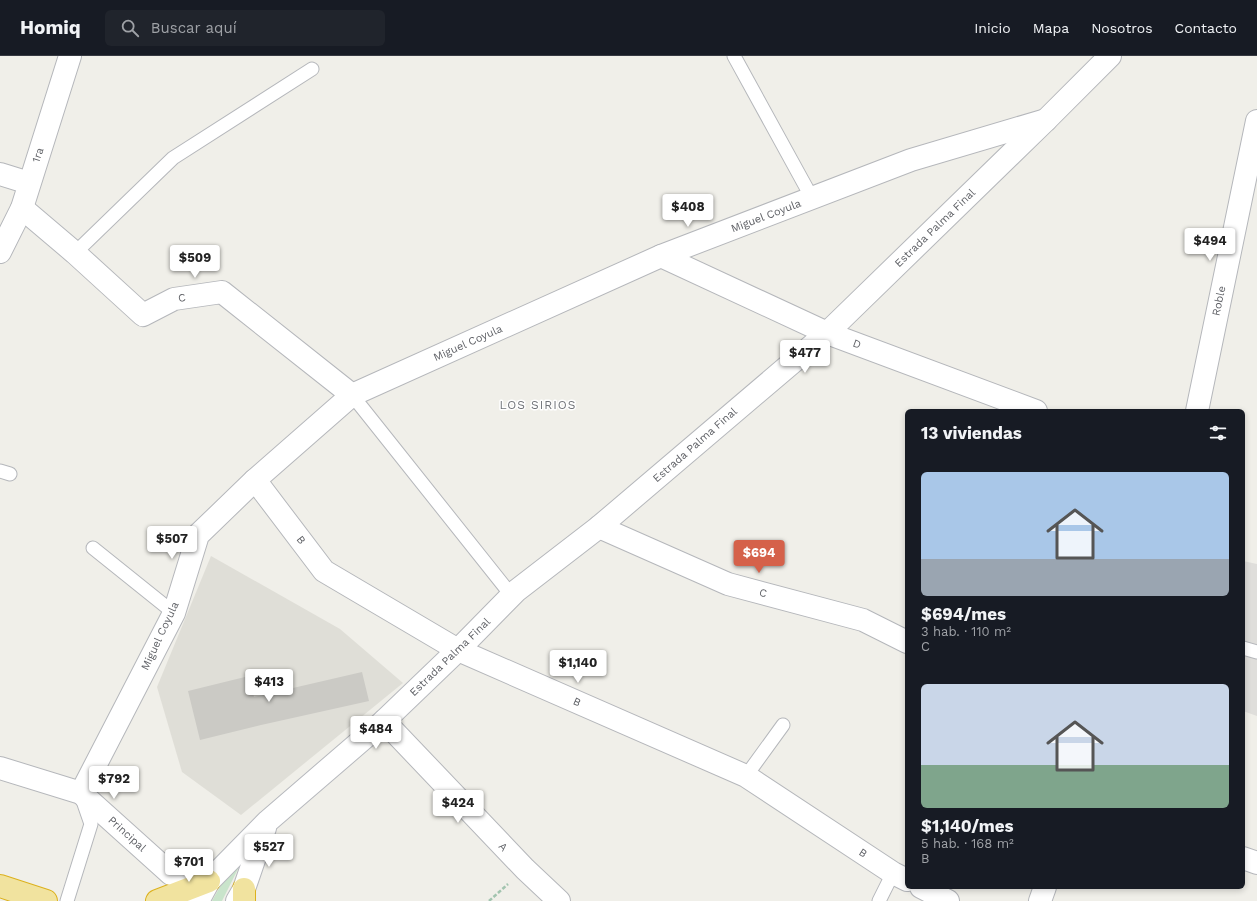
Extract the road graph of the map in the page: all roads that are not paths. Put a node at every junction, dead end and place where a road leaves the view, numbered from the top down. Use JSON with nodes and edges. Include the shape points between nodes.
{"nodes":[{"id":1,"x":70,"y":56,"type":"edge"},
{"id":2,"x":734,"y":56,"type":"edge"},
{"id":3,"x":1110,"y":56,"type":"edge"},
{"id":4,"x":312,"y":68,"type":"dead end"},
{"id":5,"x":1046,"y":120,"type":"junction"},
{"id":6,"x":1257,"y":121,"type":"edge"},
{"id":7,"x":0,"y":174,"type":"edge"},
{"id":8,"x":30,"y":183,"type":"junction"},
{"id":9,"x":812,"y":198,"type":"junction"},
{"id":10,"x":22,"y":208,"type":"junction"},
{"id":11,"x":0,"y":252,"type":"edge"},
{"id":12,"x":75,"y":253,"type":"junction"},
{"id":13,"x":661,"y":256,"type":"junction"},
{"id":14,"x":826,"y":333,"type":"junction"},
{"id":15,"x":352,"y":395,"type":"junction"},
{"id":16,"x":1031,"y":409,"type":"edge"},
{"id":17,"x":1197,"y":409,"type":"edge"},
{"id":18,"x":255,"y":480,"type":"junction"},
{"id":19,"x":599,"y":527,"type":"junction"},
{"id":20,"x":93,"y":548,"type":"dead end"},
{"id":21,"x":512,"y":596,"type":"junction"},
{"id":22,"x":174,"y":613,"type":"junction"},
{"id":23,"x":905,"y":641,"type":"edge"},
{"id":24,"x":1245,"y":649,"type":"edge"},
{"id":25,"x":458,"y":650,"type":"junction"},
{"id":26,"x":1257,"y":652,"type":"edge"},
{"id":27,"x":384,"y":720,"type":"junction"},
{"id":28,"x":783,"y":725,"type":"dead end"},
{"id":29,"x":0,"y":768,"type":"edge"},
{"id":30,"x":746,"y":776,"type":"junction"},
{"id":31,"x":81,"y":793,"type":"junction"},
{"id":32,"x":268,"y":821,"type":"junction"},
{"id":33,"x":1245,"y":859,"type":"edge"},
{"id":34,"x":1257,"y":863,"type":"edge"},
{"id":35,"x":900,"y":876,"type":"edge"},
{"id":36,"x":209,"y":881,"type":"junction"},
{"id":37,"x":0,"y":886,"type":"edge"},
{"id":38,"x":925,"y":889,"type":"edge"},
{"id":39,"x":1044,"y":889,"type":"edge"},
{"id":40,"x":242,"y":897,"type":"edge"},
{"id":41,"x":46,"y":901,"type":"edge"},
{"id":42,"x":67,"y":901,"type":"edge"},
{"id":43,"x":157,"y":901,"type":"edge"},
{"id":44,"x":198,"y":901,"type":"edge"},
{"id":45,"x":559,"y":901,"type":"edge"},
{"id":46,"x":879,"y":901,"type":"edge"},
{"id":47,"x":948,"y":901,"type":"edge"},
{"id":48,"x":1040,"y":901,"type":"edge"}],
"edges":[{"from":1,"to":8,"type":"street","name":"1ra"},
{"from":2,"to":9,"type":"lane"},
{"from":3,"to":5,"type":"street","name":"Estrada Palma Final"},
{"from":4,"to":12,"type":"lane","via":[[173,158]]},
{"from":5,"to":9,"type":"street","name":"Miguel Coyula","via":[[911,160]]},
{"from":5,"to":14,"type":"street","name":"Estrada Palma Final"},
{"from":6,"to":17,"type":"street","name":"Roble"},
{"from":7,"to":8,"type":"street"},
{"from":8,"to":10,"type":"street","name":"1ra"},
{"from":9,"to":13,"type":"street","name":"Miguel Coyula"},
{"from":10,"to":11,"type":"street","name":"1ra"},
{"from":10,"to":12,"type":"street","name":"C"},
{"from":12,"to":15,"type":"street","name":"C","via":[[143,315],[174,299],[222,292]]},
{"from":13,"to":14,"type":"street","name":"D"},
{"from":13,"to":15,"type":"street","name":"Miguel Coyula"},
{"from":14,"to":16,"type":"street","name":"D"},
{"from":14,"to":19,"type":"street","name":"Estrada Palma Final"},
{"from":15,"to":18,"type":"street","name":"Miguel Coyula"},
{"from":15,"to":21,"type":"lane"},
{"from":18,"to":22,"type":"street","name":"Miguel Coyula","via":[[198,535]]},
{"from":18,"to":25,"type":"street","name":"B","via":[[324,570]]},
{"from":19,"to":21,"type":"street","name":"Estrada Palma Final"},
{"from":19,"to":23,"type":"street","name":"C","via":[[728,584],[863,620]]},
{"from":20,"to":22,"type":"lane"},
{"from":21,"to":25,"type":"street","name":"Estrada Palma Final"},
{"from":22,"to":31,"type":"street","name":"Miguel Coyula"},
{"from":24,"to":26,"type":"lane"},
{"from":25,"to":27,"type":"street","name":"Estrada Palma Final"},
{"from":25,"to":30,"type":"street","name":"B"},
{"from":27,"to":32,"type":"street","name":"Estrada Palma Final"},
{"from":27,"to":45,"type":"street","name":"A","via":[[525,869]]},
{"from":28,"to":30,"type":"lane"},
{"from":29,"to":31,"type":"street","name":"Principal"},
{"from":30,"to":35,"type":"street","name":"B"},
{"from":31,"to":36,"type":"street","name":"Principal","via":[[171,874]]},
{"from":31,"to":42,"type":"lane","via":[[91,824]]},
{"from":32,"to":36,"type":"street","name":"Estrada Palma Final"},
{"from":32,"to":40,"type":"street"},
{"from":33,"to":34,"type":"street"},
{"from":35,"to":46,"type":"lane"},
{"from":36,"to":43,"type":"highway"},
{"from":36,"to":44,"type":"street","name":"Estrada Palma Final"},
{"from":37,"to":41,"type":"highway"},
{"from":38,"to":47,"type":"street"},
{"from":39,"to":48,"type":"street"}]}
